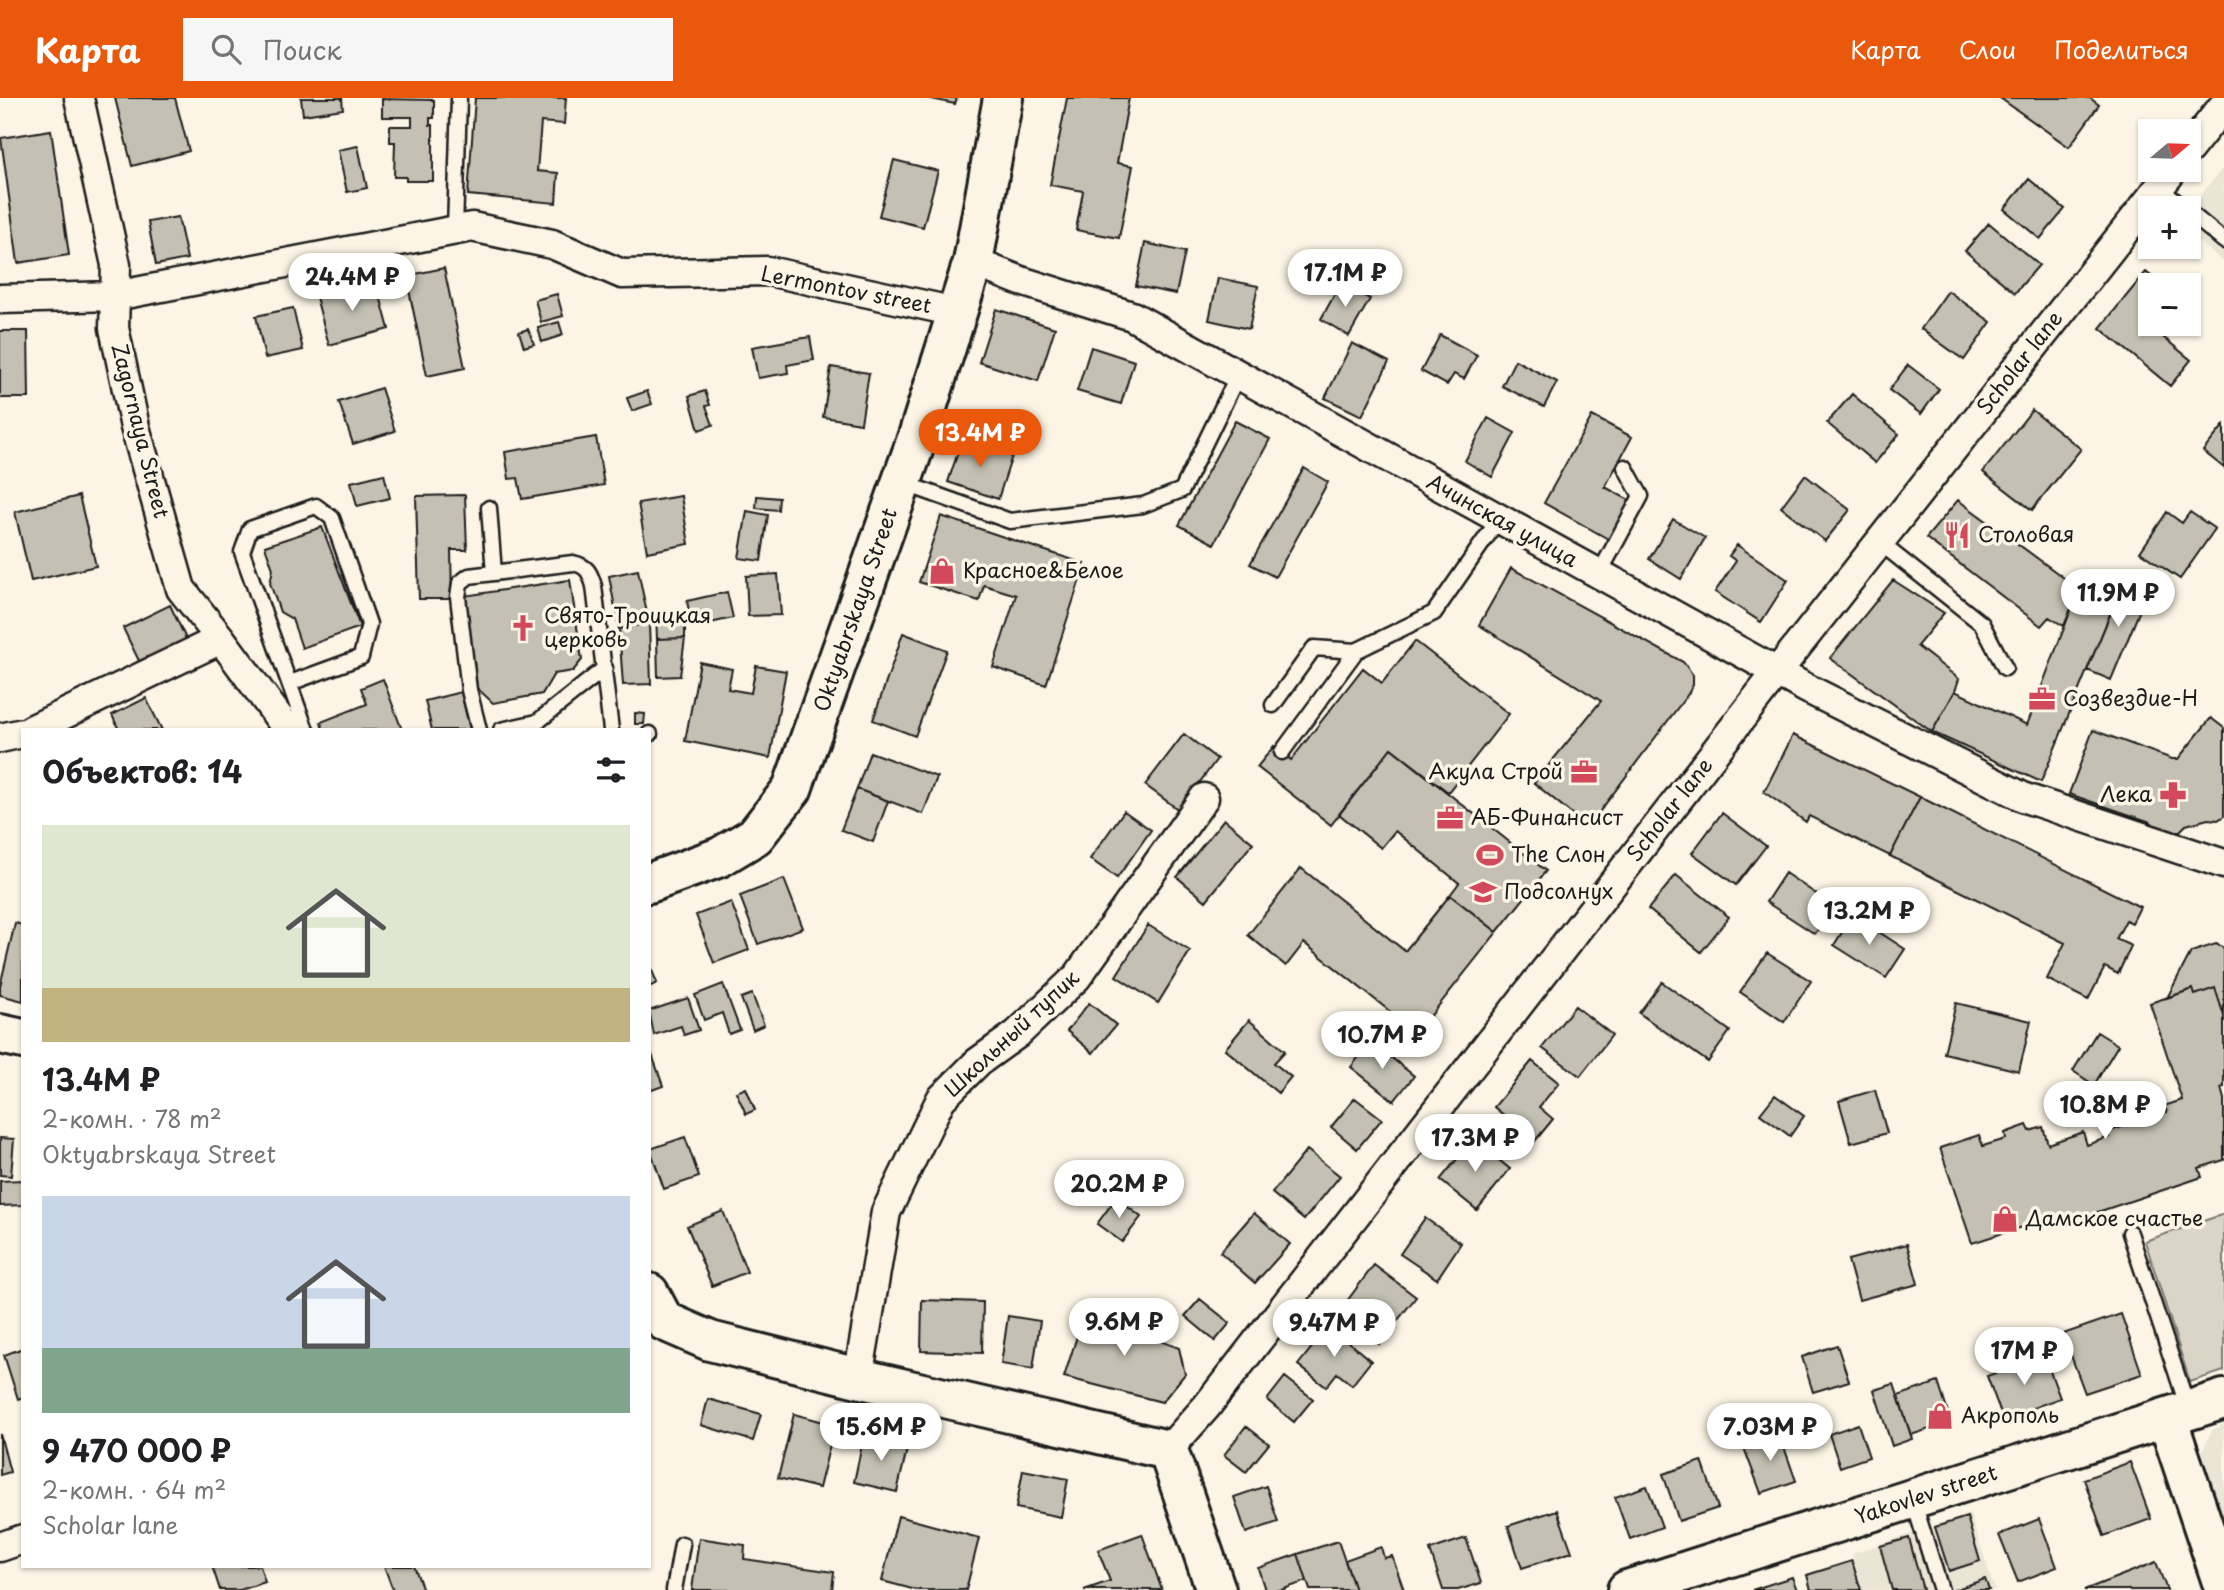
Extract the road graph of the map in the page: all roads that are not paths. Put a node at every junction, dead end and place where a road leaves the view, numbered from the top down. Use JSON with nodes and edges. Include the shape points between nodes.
{"nodes":[{"id":1,"x":79,"y":98,"type":"edge"},
{"id":2,"x":459,"y":98,"type":"edge"},
{"id":3,"x":1003,"y":98,"type":"edge"},
{"id":4,"x":2224,"y":105,"type":"edge"},
{"id":5,"x":2202,"y":133,"type":"edge"},
{"id":6,"x":2164,"y":182,"type":"edge"},
{"id":7,"x":2201,"y":222,"type":"edge"},
{"id":8,"x":456,"y":230,"type":"junction"},
{"id":9,"x":2224,"y":241,"type":"edge"},
{"id":10,"x":973,"y":261,"type":"junction"},
{"id":11,"x":115,"y":296,"type":"junction"},
{"id":12,"x":0,"y":299,"type":"edge"},
{"id":13,"x":956,"y":312,"type":"junction"},
{"id":14,"x":1238,"y":375,"type":"junction"},
{"id":15,"x":1625,"y":467,"type":"dead end"},
{"id":16,"x":901,"y":483,"type":"junction"},
{"id":17,"x":489,"y":509,"type":"dead end"},
{"id":18,"x":1499,"y":519,"type":"junction"},
{"id":19,"x":1880,"y":542,"type":"junction"},
{"id":20,"x":495,"y":573,"type":"junction"},
{"id":21,"x":1599,"y":574,"type":"junction"},
{"id":22,"x":221,"y":639,"type":"junction"},
{"id":23,"x":1356,"y":651,"type":"junction"},
{"id":24,"x":605,"y":668,"type":"junction"},
{"id":25,"x":2005,"y":668,"type":"dead end"},
{"id":26,"x":1777,"y":672,"type":"junction"},
{"id":27,"x":290,"y":683,"type":"junction"},
{"id":28,"x":1273,"y":705,"type":"dead end"},
{"id":29,"x":35,"y":728,"type":"edge"},
{"id":30,"x":287,"y":728,"type":"edge"},
{"id":31,"x":305,"y":728,"type":"edge"},
{"id":32,"x":478,"y":728,"type":"edge"},
{"id":33,"x":510,"y":728,"type":"edge"},
{"id":34,"x":611,"y":728,"type":"edge"},
{"id":35,"x":21,"y":733,"type":"edge"},
{"id":36,"x":0,"y":738,"type":"edge"},
{"id":37,"x":1282,"y":752,"type":"dead end"},
{"id":38,"x":1204,"y":798,"type":"dead end"},
{"id":39,"x":2224,"y":864,"type":"edge"},
{"id":40,"x":651,"y":882,"type":"edge"},
{"id":41,"x":0,"y":1034,"type":"edge"},
{"id":42,"x":21,"y":1039,"type":"edge"},
{"id":43,"x":2130,"y":1233,"type":"dead end"},
{"id":44,"x":654,"y":1313,"type":"edge"},
{"id":45,"x":858,"y":1378,"type":"junction"},
{"id":46,"x":2193,"y":1409,"type":"edge"},
{"id":47,"x":1168,"y":1450,"type":"junction"},
{"id":48,"x":1913,"y":1499,"type":"junction"},
{"id":49,"x":21,"y":1540,"type":"edge"},
{"id":50,"x":682,"y":1544,"type":"dead end"},
{"id":51,"x":0,"y":1547,"type":"edge"},
{"id":52,"x":2224,"y":1588,"type":"edge"},
{"id":53,"x":674,"y":1590,"type":"edge"},
{"id":54,"x":1216,"y":1590,"type":"edge"},
{"id":55,"x":1627,"y":1590,"type":"edge"},
{"id":56,"x":1941,"y":1590,"type":"edge"}],
"edges":[{"from":1,"to":11,"type":"street","name":"Zagornaya Street","via":[[116,265]]},
{"from":2,"to":8,"type":"lane"},
{"from":3,"to":10,"type":"street","name":"Oktyabrskaya Street"},
{"from":4,"to":5,"type":"street"},
{"from":6,"to":19,"type":"street","name":"Scholar lane"},
{"from":7,"to":9,"type":"lane"},
{"from":8,"to":11,"type":"street"},
{"from":8,"to":13,"type":"street","name":"Lermontov street","via":[[472,227],[552,244],[622,274],[768,271]]},
{"from":10,"to":13,"type":"street","name":"Oktyabrskaya Street"},
{"from":10,"to":14,"type":"street","name":"Ачинская улица","via":[[1132,316]]},
{"from":11,"to":12,"type":"street"},
{"from":11,"to":22,"type":"street","name":"Zagornaya Street","via":[[114,328],[135,427],[180,589]]},
{"from":13,"to":16,"type":"street","name":"Oktyabrskaya Street"},
{"from":14,"to":16,"type":"lane","via":[[1182,490],[1143,505],[1010,521]]},
{"from":14,"to":18,"type":"street","name":"Ачинская улица"},
{"from":15,"to":21,"type":"lane","via":[[1641,496]]},
{"from":16,"to":40,"type":"street","name":"Oktyabrskaya Street","via":[[792,789],[755,836],[720,857]]},
{"from":17,"to":20,"type":"lane"},
{"from":18,"to":21,"type":"street","name":"Ачинская улица"},
{"from":18,"to":23,"type":"lane","via":[[1434,613]]},
{"from":19,"to":25,"type":"lane","via":[[1982,624]]},
{"from":19,"to":26,"type":"street","name":"Scholar lane"},
{"from":20,"to":24,"type":"lane","via":[[584,565],[594,586]]},
{"from":20,"to":32,"type":"lane","via":[[469,576],[460,583],[458,597],[469,690]]},
{"from":21,"to":26,"type":"street","name":"Ачинская улица"},
{"from":22,"to":29,"type":"street"},
{"from":22,"to":30,"type":"street","name":"Zagornaya Street"},
{"from":23,"to":28,"type":"lane","via":[[1314,648]]},
{"from":23,"to":37,"type":"lane"},
{"from":24,"to":33,"type":"lane","via":[[537,722]]},
{"from":24,"to":34,"type":"lane"},
{"from":26,"to":39,"type":"street","name":"Ачинская улица","via":[[2025,798]]},
{"from":26,"to":47,"type":"street","name":"Scholar lane","via":[[1207,1406]]},
{"from":27,"to":27,"type":"lane","via":[[242,552],[250,529],[316,506],[332,518],[369,624],[361,656]]},
{"from":27,"to":31,"type":"lane"},
{"from":35,"to":36,"type":"street"},
{"from":38,"to":45,"type":"street","name":"Школьный тупик","via":[[1077,976],[941,1099],[886,1212]]},
{"from":41,"to":42,"type":"street"},
{"from":43,"to":46,"type":"lane"},
{"from":44,"to":45,"type":"street","via":[[710,1341]]},
{"from":45,"to":47,"type":"street"},
{"from":46,"to":48,"type":"street","name":"Yakovlev street"},
{"from":46,"to":52,"type":"street"},
{"from":47,"to":54,"type":"street"},
{"from":48,"to":55,"type":"street","name":"Yakovlev street"},
{"from":48,"to":56,"type":"lane"},
{"from":49,"to":51,"type":"street"},
{"from":50,"to":53,"type":"lane"}]}
